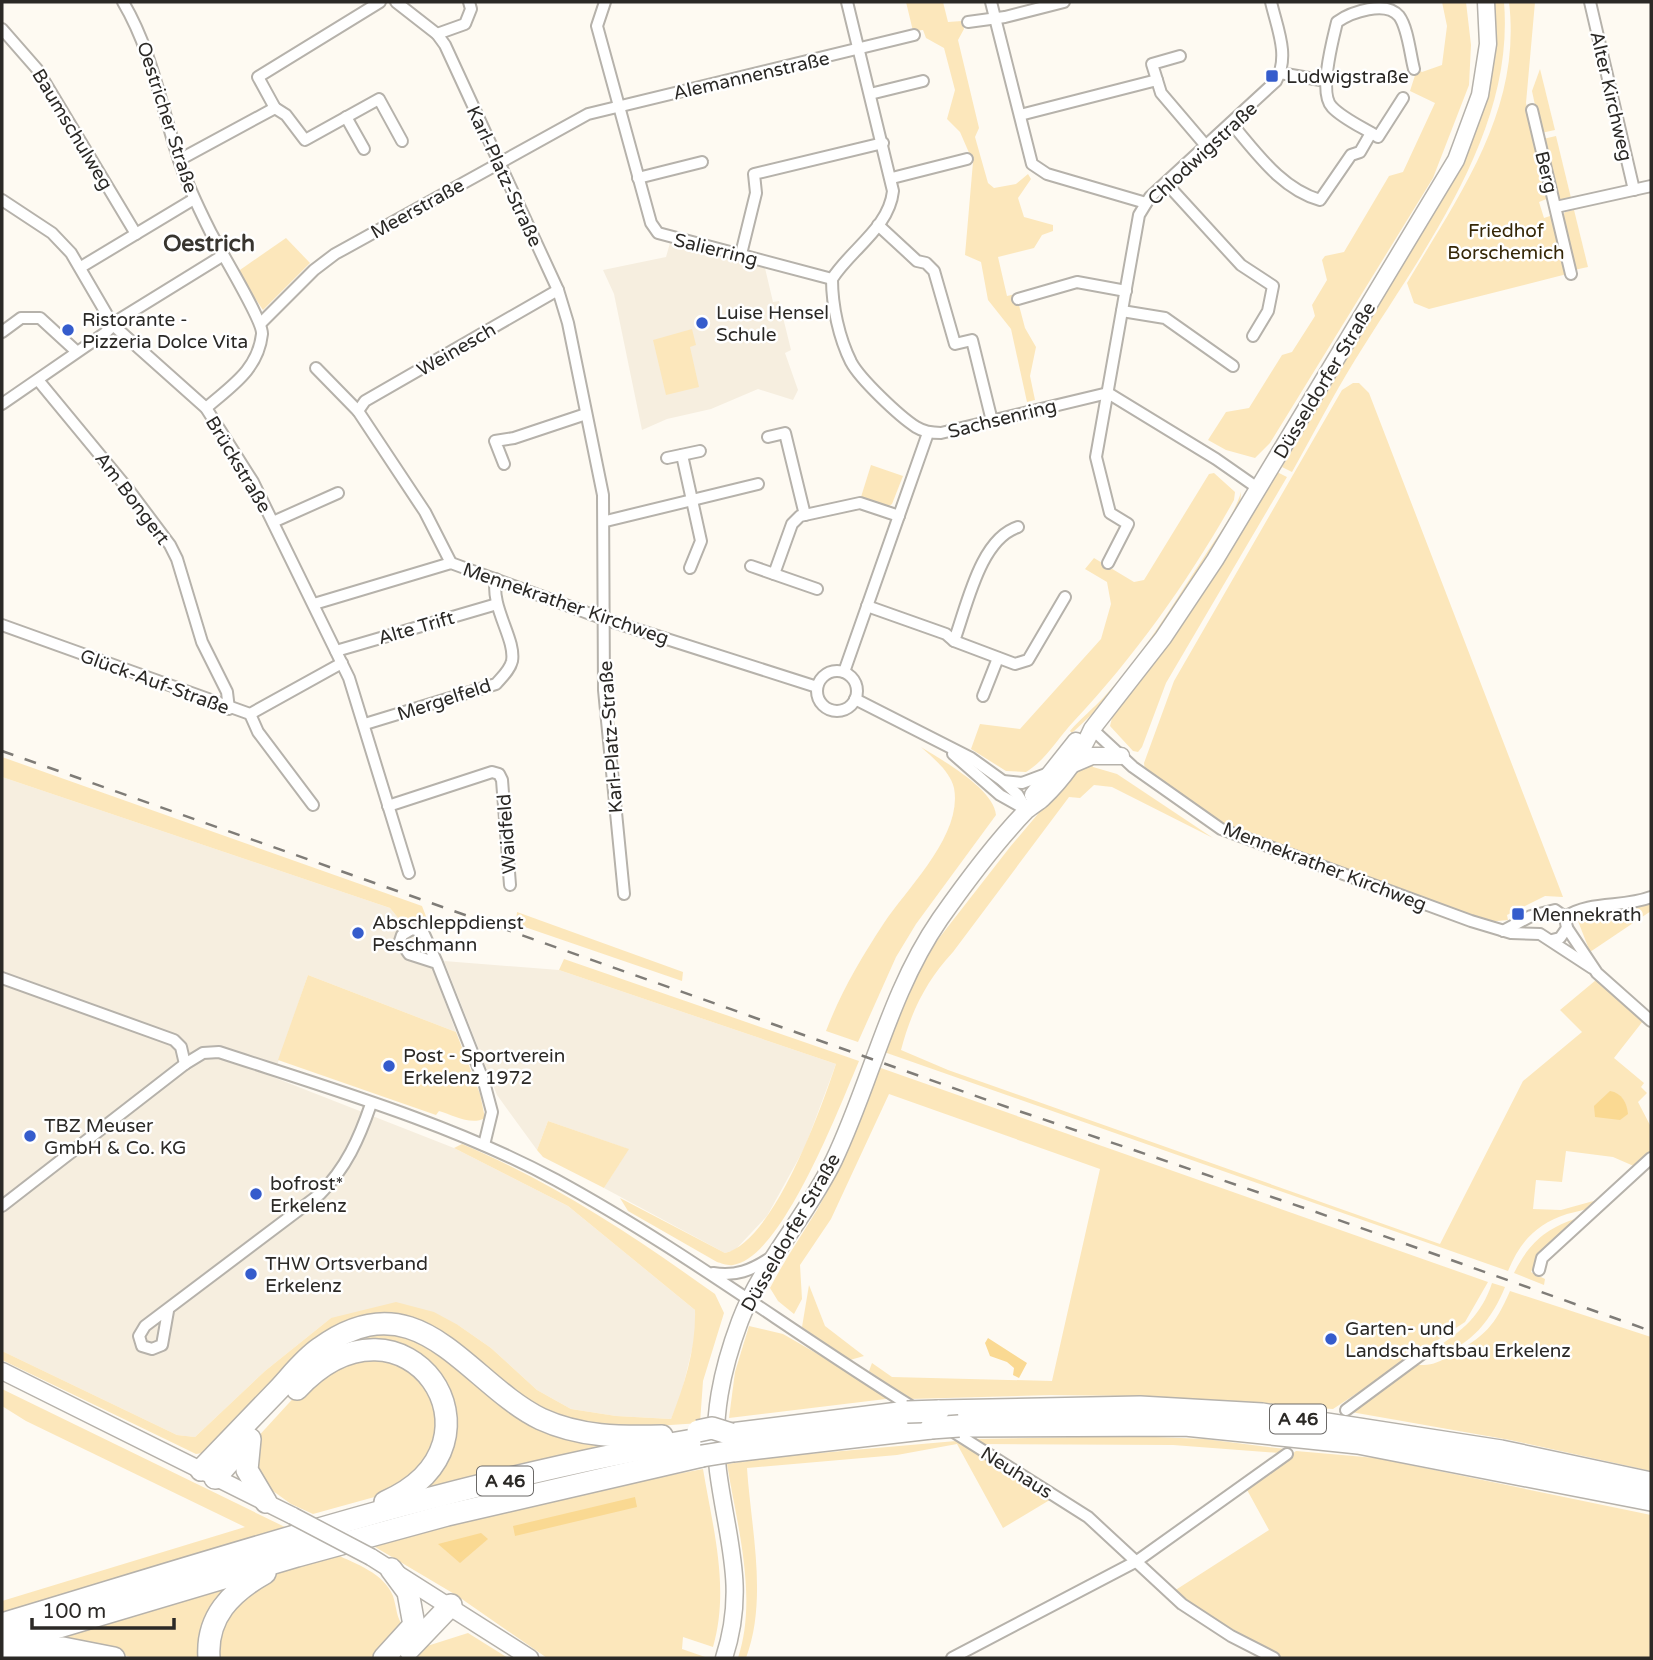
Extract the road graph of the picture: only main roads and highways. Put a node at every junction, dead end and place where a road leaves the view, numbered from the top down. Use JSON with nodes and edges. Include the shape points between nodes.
{"nodes":[{"id":1,"x":1486,"y":2,"type":"edge"},
{"id":2,"x":1091,"y":729,"type":"junction"},
{"id":3,"x":1121,"y":756,"type":"road end"},
{"id":4,"x":1069,"y":766,"type":"junction"},
{"id":5,"x":1027,"y":810,"type":"junction"},
{"id":6,"x":2,"y":1371,"type":"edge"},
{"id":7,"x":935,"y":1419,"type":"junction"},
{"id":8,"x":250,"y":1439,"type":"junction"},
{"id":9,"x":700,"y":1442,"type":"junction"},
{"id":10,"x":732,"y":1443,"type":"junction"},
{"id":11,"x":208,"y":1474,"type":"junction"},
{"id":12,"x":1651,"y":1483,"type":"edge"},
{"id":13,"x":1651,"y":1500,"type":"edge"},
{"id":14,"x":266,"y":1502,"type":"junction"},
{"id":15,"x":312,"y":1531,"type":"junction"},
{"id":16,"x":297,"y":1556,"type":"junction"},
{"id":17,"x":391,"y":1569,"type":"junction"},
{"id":18,"x":446,"y":1602,"type":"junction"},
{"id":19,"x":2,"y":1624,"type":"edge"},
{"id":20,"x":414,"y":1625,"type":"junction"},
{"id":21,"x":2,"y":1644,"type":"edge"},
{"id":22,"x":2,"y":1652,"type":"edge"},
{"id":23,"x":114,"y":1658,"type":"edge"},
{"id":24,"x":209,"y":1658,"type":"edge"},
{"id":25,"x":384,"y":1658,"type":"edge"},
{"id":26,"x":401,"y":1658,"type":"edge"},
{"id":27,"x":530,"y":1658,"type":"edge"},
{"id":28,"x":724,"y":1658,"type":"edge"}],
"edges":[{"from":1,"to":2,"type":"main road","name":"Düsseldorfer Straße","via":[[1488,44],[1480,95],[1456,160],[1259,489],[1163,638]]},
{"from":2,"to":4,"type":"main road","name":"Düsseldorfer Straße","via":[[1085,746]]},
{"from":2,"to":5,"type":"main road","name":"Düsseldorfer Straße","via":[[1034,792]]},
{"from":3,"to":4,"type":"main road","via":[[1092,756]]},
{"from":4,"to":5,"type":"main road","name":"Düsseldorfer Straße","via":[[1043,799]]},
{"from":5,"to":28,"type":"main road","name":"Düsseldorfer Straße","via":[[941,918],[911,965],[834,1160],[750,1301],[725,1362],[716,1411],[718,1469],[736,1614]]},
{"from":6,"to":11,"type":"main road"},
{"from":7,"to":10,"type":"highway","number":"A 46"},
{"from":7,"to":10,"type":"highway","number":"A 46","bridge":true,"via":[[907,1412]]},
{"from":7,"to":12,"type":"highway","number":"A 46","via":[[1140,1407],[1262,1414],[1501,1451]]},
{"from":7,"to":13,"type":"highway","number":"A 46","bridge":true,"via":[[959,1426],[1185,1425],[1358,1443]]},
{"from":8,"to":11,"type":"highway"},
{"from":8,"to":14,"type":"highway","via":[[247,1470]]},
{"from":8,"to":15,"type":"highway","via":[[307,1378],[346,1353],[393,1352],[411,1360],[433,1382],[446,1428],[444,1446],[431,1471],[397,1497],[330,1518]]},
{"from":9,"to":10,"type":"highway","bridge":true,"via":[[712,1428]]},
{"from":9,"to":11,"type":"highway","via":[[665,1436],[618,1437],[561,1427],[520,1407],[429,1335],[397,1326],[371,1326],[338,1337],[313,1353]]},
{"from":9,"to":15,"type":"highway","number":"A 46","via":[[471,1489]]},
{"from":9,"to":16,"type":"highway","number":"A 46","via":[[550,1489]]},
{"from":11,"to":14,"type":"main road"},
{"from":14,"to":17,"type":"main road","bridge":true},
{"from":15,"to":19,"type":"highway","number":"A 46"},
{"from":16,"to":21,"type":"highway","number":"A 46"},
{"from":16,"to":24,"type":"highway","number":"A 46","via":[[248,1582],[225,1602],[210,1634]]},
{"from":17,"to":18,"type":"main road"},
{"from":17,"to":20,"type":"highway","via":[[408,1592]]},
{"from":18,"to":20,"type":"highway"},
{"from":18,"to":26,"type":"highway"},
{"from":18,"to":27,"type":"main road"},
{"from":20,"to":25,"type":"highway"},
{"from":22,"to":23,"type":"highway","via":[[63,1648]]}]}
